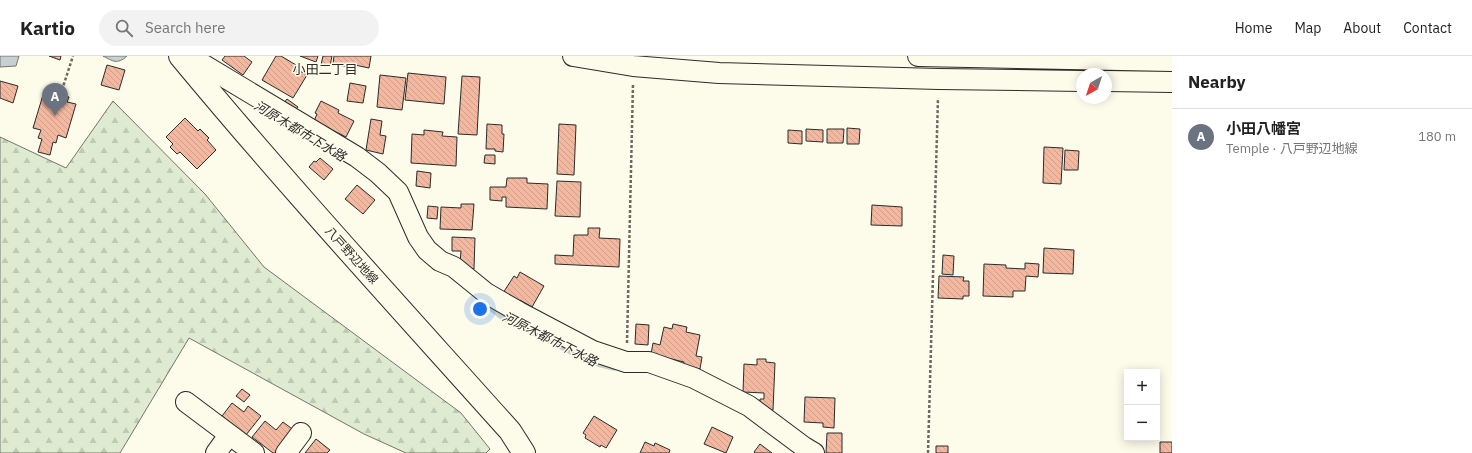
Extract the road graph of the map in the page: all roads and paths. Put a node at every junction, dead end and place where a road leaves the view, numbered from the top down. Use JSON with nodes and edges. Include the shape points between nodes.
{"nodes":[{"id":1,"x":73,"y":56,"type":"edge"},
{"id":2,"x":180,"y":56,"type":"edge"},
{"id":3,"x":189,"y":56,"type":"edge"},
{"id":4,"x":573,"y":56,"type":"edge"},
{"id":5,"x":918,"y":56,"type":"edge"},
{"id":6,"x":1172,"y":61,"type":"edge"},
{"id":7,"x":633,"y":66,"type":"junction"},
{"id":8,"x":939,"y":79,"type":"junction"},
{"id":9,"x":1076,"y":81,"type":"edge"},
{"id":10,"x":1112,"y":81,"type":"edge"},
{"id":11,"x":1172,"y":82,"type":"edge"},
{"id":12,"x":62,"y":90,"type":"dead end"},
{"id":13,"x":626,"y":362,"type":"junction"},
{"id":14,"x":186,"y":402,"type":"dead end"},
{"id":15,"x":302,"y":433,"type":"dead end"},
{"id":16,"x":229,"y":435,"type":"junction"},
{"id":17,"x":216,"y":453,"type":"edge"},
{"id":18,"x":254,"y":453,"type":"edge"},
{"id":19,"x":286,"y":453,"type":"edge"},
{"id":20,"x":524,"y":453,"type":"edge"},
{"id":21,"x":814,"y":453,"type":"edge"},
{"id":22,"x":928,"y":453,"type":"edge"}],
"edges":[{"from":1,"to":12,"type":"path"},
{"from":2,"to":20,"type":"main road","name":"八戸野辺地線","via":[[351,254],[510,431]]},
{"from":3,"to":13,"type":"street","via":[[356,157],[378,174],[398,192],[418,237],[427,250],[440,261],[454,267],[486,292],[519,312],[593,351]]},
{"from":4,"to":7,"type":"street"},
{"from":5,"to":6,"type":"street"},
{"from":7,"to":8,"type":"street","via":[[719,74]]},
{"from":7,"to":13,"type":"path"},
{"from":8,"to":9,"type":"street"},
{"from":8,"to":22,"type":"path"},
{"from":10,"to":11,"type":"street"},
{"from":13,"to":21,"type":"street","via":[[649,362],[694,378],[749,406]]},
{"from":14,"to":16,"type":"street"},
{"from":15,"to":19,"type":"street"},
{"from":16,"to":17,"type":"street"},
{"from":16,"to":18,"type":"street"}]}
